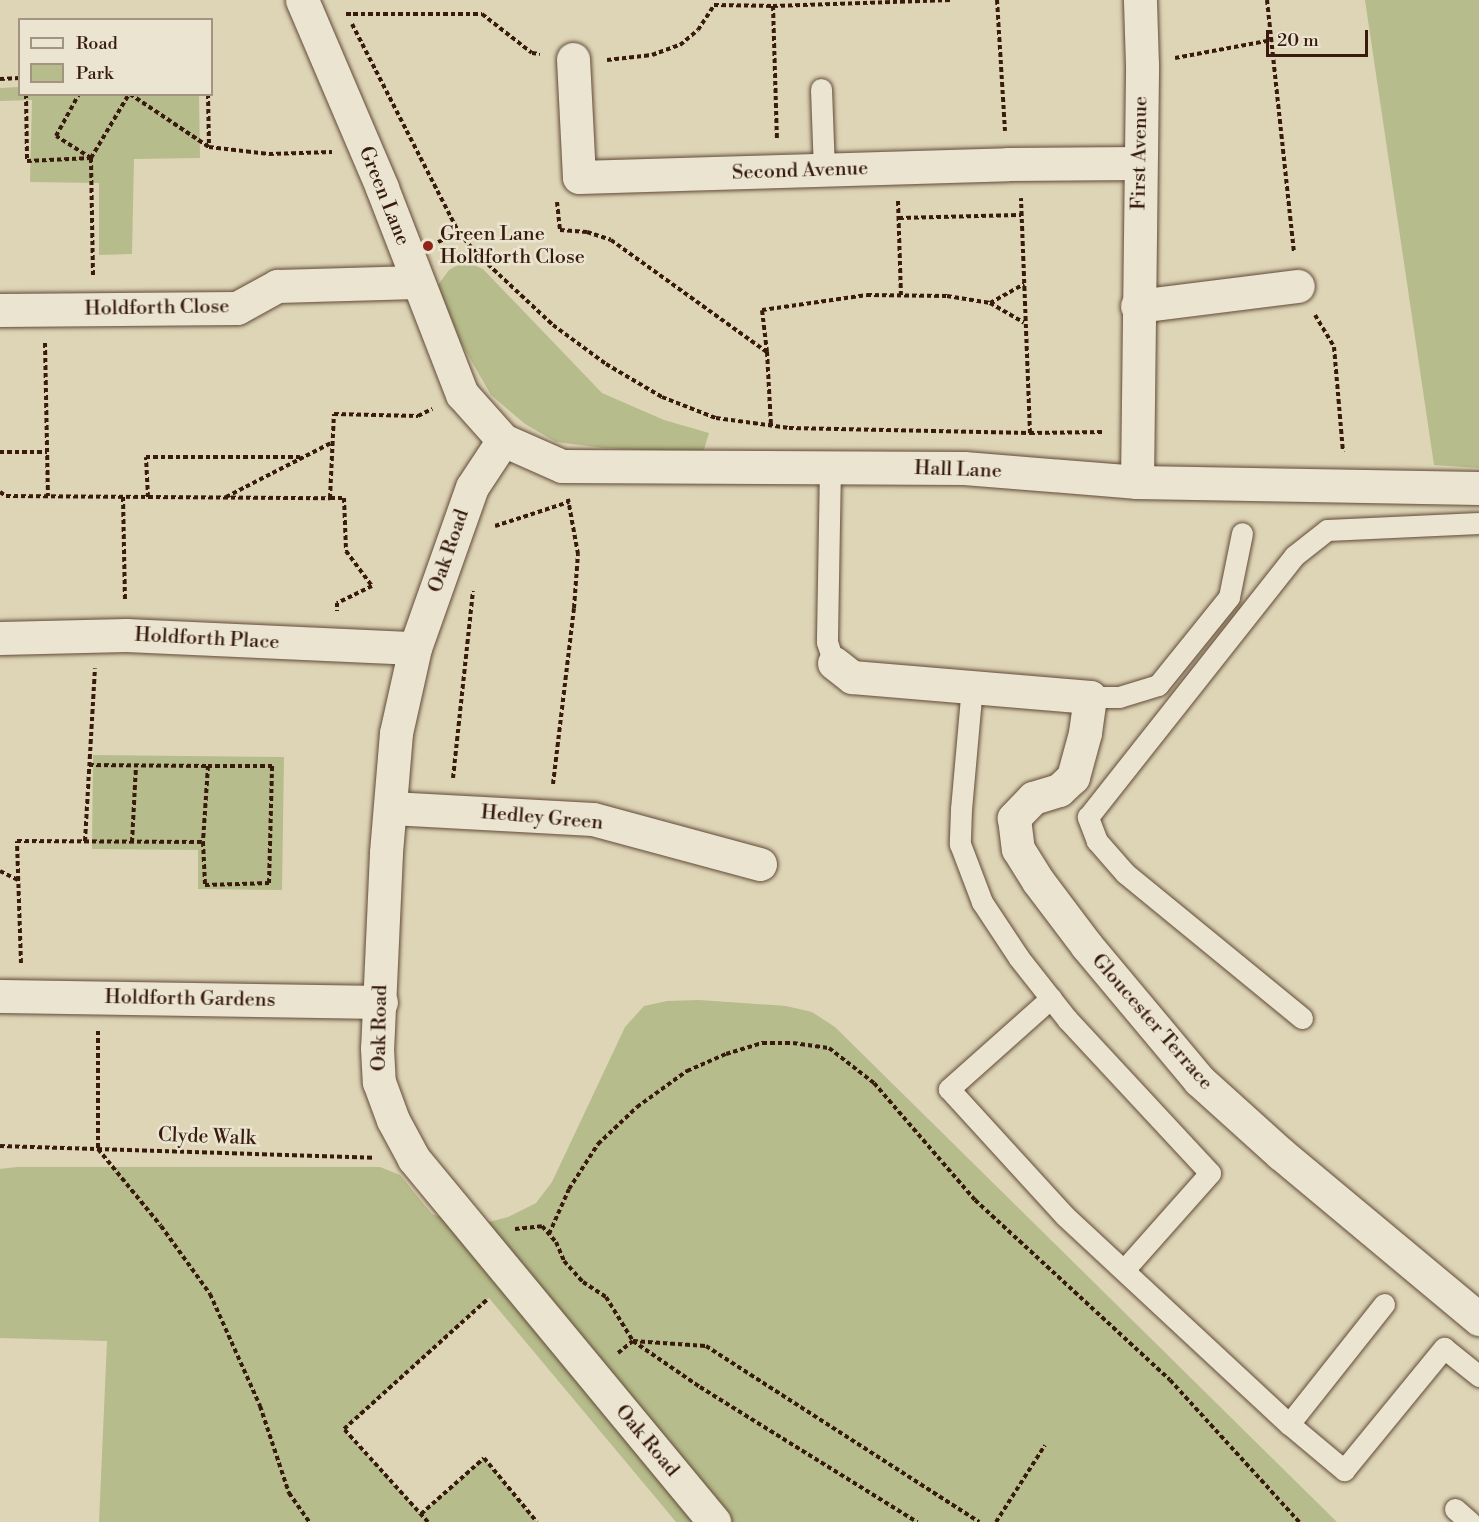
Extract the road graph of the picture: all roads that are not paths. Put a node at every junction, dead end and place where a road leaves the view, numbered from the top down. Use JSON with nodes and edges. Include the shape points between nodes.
{"nodes":[{"id":1,"x":302,"y":0,"type":"edge"},
{"id":2,"x":1140,"y":0,"type":"edge"},
{"id":3,"x":573,"y":59,"type":"road end"},
{"id":4,"x":822,"y":89,"type":"dead end"},
{"id":5,"x":1139,"y":163,"type":"junction"},
{"id":6,"x":824,"y":170,"type":"junction"},
{"id":7,"x":417,"y":282,"type":"junction"},
{"id":8,"x":1298,"y":286,"type":"road end"},
{"id":9,"x":1137,"y":306,"type":"junction"},
{"id":10,"x":0,"y":310,"type":"edge"},
{"id":11,"x":462,"y":394,"type":"joint"},
{"id":12,"x":503,"y":440,"type":"junction"},
{"id":13,"x":830,"y":466,"type":"junction"},
{"id":14,"x":1137,"y":482,"type":"junction"},
{"id":15,"x":1479,"y":488,"type":"edge"},
{"id":16,"x":1479,"y":523,"type":"edge"},
{"id":17,"x":1242,"y":533,"type":"dead end"},
{"id":18,"x":0,"y":638,"type":"edge"},
{"id":19,"x":415,"y":648,"type":"junction"},
{"id":20,"x":834,"y":663,"type":"joint"},
{"id":21,"x":972,"y":686,"type":"junction"},
{"id":22,"x":1090,"y":697,"type":"junction"},
{"id":23,"x":391,"y":807,"type":"junction"},
{"id":24,"x":760,"y":864,"type":"dead end"},
{"id":25,"x":11,"y":996,"type":"edge"},
{"id":26,"x":1051,"y":998,"type":"junction"},
{"id":27,"x":381,"y":1002,"type":"junction"},
{"id":28,"x":1302,"y":1018,"type":"dead end"},
{"id":29,"x":1125,"y":1270,"type":"junction"},
{"id":30,"x":1384,"y":1304,"type":"dead end"},
{"id":31,"x":1479,"y":1319,"type":"edge"},
{"id":32,"x":1479,"y":1376,"type":"edge"},
{"id":33,"x":1289,"y":1424,"type":"junction"},
{"id":34,"x":714,"y":1522,"type":"edge"}],
"edges":[{"from":1,"to":7,"type":"street","name":"Green Lane"},
{"from":2,"to":5,"type":"street","name":"First Avenue"},
{"from":3,"to":6,"type":"street","name":"Second Avenue","via":[[579,177]]},
{"from":4,"to":6,"type":"lane"},
{"from":5,"to":6,"type":"street","name":"Second Avenue"},
{"from":5,"to":9,"type":"street","name":"First Avenue"},
{"from":7,"to":10,"type":"street","name":"Holdforth Close","via":[[277,286],[237,308]]},
{"from":7,"to":11,"type":"street","name":"Green Lane"},
{"from":8,"to":9,"type":"street"},
{"from":9,"to":14,"type":"street","name":"First Avenue"},
{"from":11,"to":12,"type":"street","name":"Hall Lane"},
{"from":12,"to":13,"type":"street","name":"Hall Lane","via":[[562,466]]},
{"from":12,"to":19,"type":"street","name":"Oak Road","via":[[472,487]]},
{"from":13,"to":14,"type":"street","name":"Hall Lane","via":[[964,468]]},
{"from":13,"to":20,"type":"lane","via":[[827,642]]},
{"from":14,"to":15,"type":"street","name":"Hall Lane"},
{"from":16,"to":28,"type":"lane","via":[[1327,530],[1294,556],[1088,817],[1097,841],[1125,873]]},
{"from":17,"to":22,"type":"lane","via":[[1229,597],[1158,685],[1119,697]]},
{"from":18,"to":19,"type":"street","name":"Holdforth Place","via":[[111,636]]},
{"from":19,"to":23,"type":"street","name":"Oak Road","via":[[396,733]]},
{"from":20,"to":21,"type":"street","via":[[852,676]]},
{"from":21,"to":22,"type":"street"},
{"from":21,"to":26,"type":"lane","via":[[960,844],[982,902]]},
{"from":22,"to":31,"type":"street","name":"Gloucester Terrace","via":[[1073,777],[1059,790],[1033,798],[1014,818],[1018,849],[1028,865],[1087,946],[1199,1080],[1281,1154]]},
{"from":23,"to":24,"type":"street","name":"Hedley Green","via":[[593,819]]},
{"from":23,"to":27,"type":"street","name":"Oak Road"},
{"from":25,"to":27,"type":"street","name":"Holdforth Gardens"},
{"from":26,"to":29,"type":"lane","via":[[1210,1173]]},
{"from":26,"to":29,"type":"lane","via":[[949,1089],[1065,1216]]},
{"from":27,"to":34,"type":"street","name":"Oak Road","via":[[379,1082],[414,1159]]},
{"from":29,"to":33,"type":"lane"},
{"from":30,"to":33,"type":"lane"},
{"from":32,"to":33,"type":"lane","via":[[1444,1348],[1344,1470]]}]}
